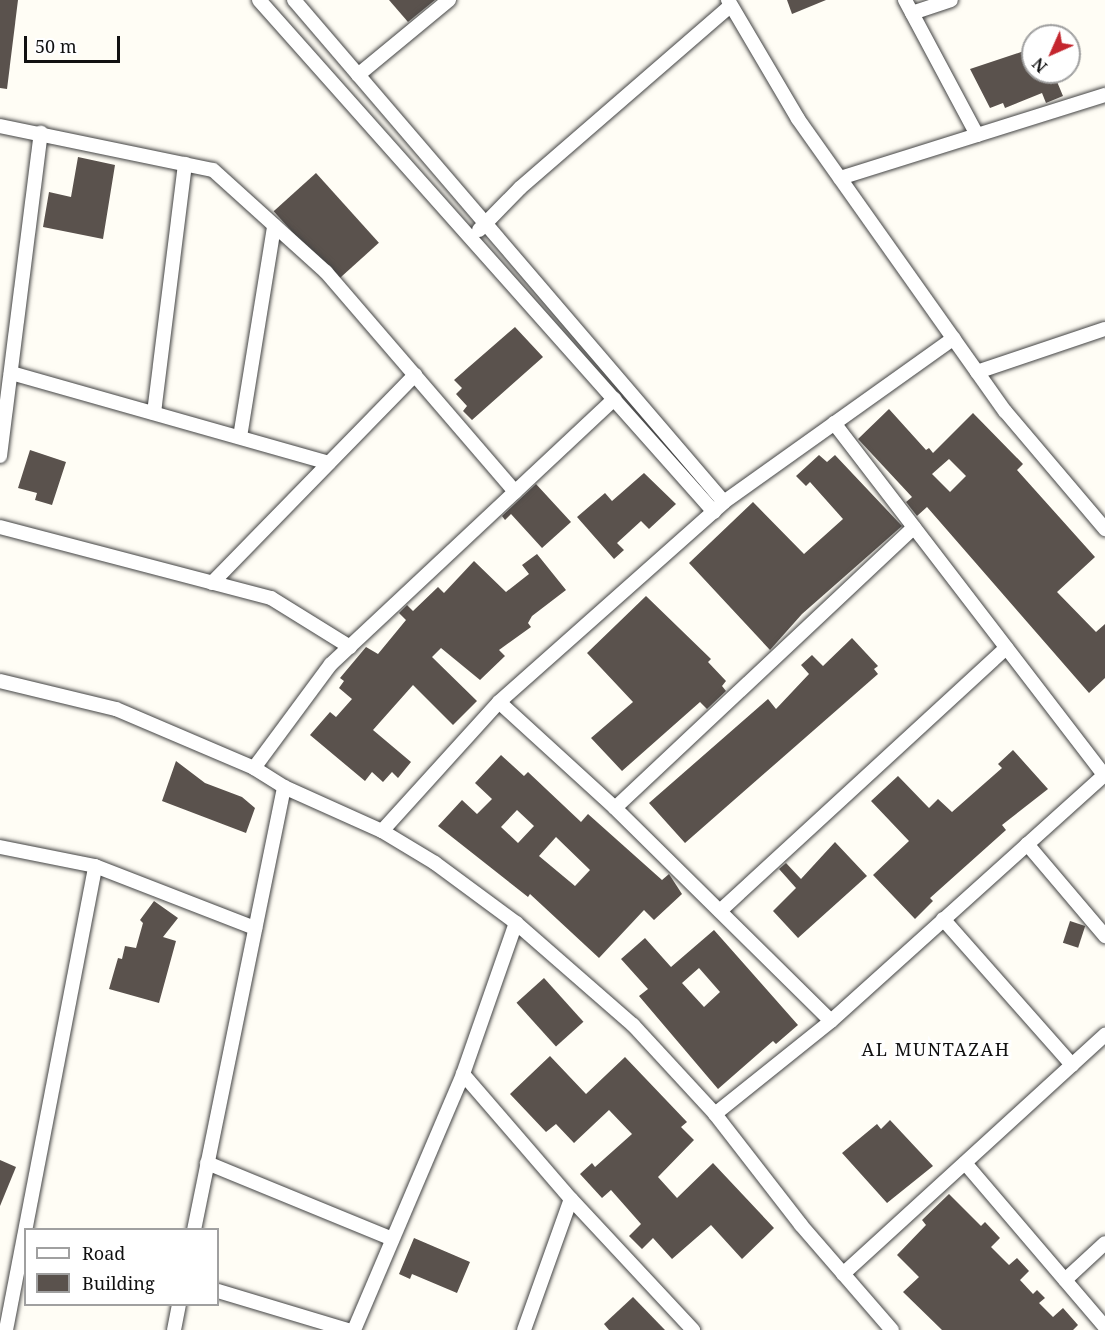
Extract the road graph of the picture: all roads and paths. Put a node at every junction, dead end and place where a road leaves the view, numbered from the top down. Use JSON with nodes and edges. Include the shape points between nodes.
{"nodes":[{"id":1,"x":259,"y":0,"type":"edge"},
{"id":2,"x":294,"y":0,"type":"edge"},
{"id":3,"x":449,"y":0,"type":"edge"},
{"id":4,"x":905,"y":0,"type":"edge"},
{"id":5,"x":951,"y":0,"type":"edge"},
{"id":6,"x":729,"y":3,"type":"edge"},
{"id":7,"x":912,"y":13,"type":"junction"},
{"id":8,"x":358,"y":75,"type":"junction"},
{"id":9,"x":1105,"y":95,"type":"edge"},
{"id":10,"x":0,"y":126,"type":"edge"},
{"id":11,"x":41,"y":133,"type":"junction"},
{"id":12,"x":977,"y":135,"type":"junction"},
{"id":13,"x":185,"y":164,"type":"junction"},
{"id":14,"x":840,"y":178,"type":"junction"},
{"id":15,"x":485,"y":223,"type":"junction"},
{"id":16,"x":274,"y":226,"type":"junction"},
{"id":17,"x":471,"y":237,"type":"junction"},
{"id":18,"x":1105,"y":329,"type":"edge"},
{"id":19,"x":954,"y":338,"type":"junction"},
{"id":20,"x":977,"y":372,"type":"junction"},
{"id":21,"x":11,"y":373,"type":"junction"},
{"id":22,"x":415,"y":375,"type":"junction"},
{"id":23,"x":614,"y":399,"type":"junction"},
{"id":24,"x":154,"y":413,"type":"junction"},
{"id":25,"x":834,"y":423,"type":"junction"},
{"id":26,"x":240,"y":437,"type":"junction"},
{"id":27,"x":0,"y":456,"type":"edge"},
{"id":28,"x":329,"y":463,"type":"junction"},
{"id":29,"x":515,"y":492,"type":"junction"},
{"id":30,"x":719,"y":507,"type":"junction"},
{"id":31,"x":0,"y":527,"type":"edge"},
{"id":32,"x":914,"y":527,"type":"junction"},
{"id":33,"x":1105,"y":529,"type":"edge"},
{"id":34,"x":212,"y":583,"type":"junction"},
{"id":35,"x":350,"y":647,"type":"junction"},
{"id":36,"x":1006,"y":648,"type":"junction"},
{"id":37,"x":0,"y":681,"type":"edge"},
{"id":38,"x":499,"y":702,"type":"junction"},
{"id":39,"x":254,"y":768,"type":"junction"},
{"id":40,"x":1105,"y":774,"type":"edge"},
{"id":41,"x":284,"y":787,"type":"junction"},
{"id":42,"x":615,"y":808,"type":"junction"},
{"id":43,"x":382,"y":831,"type":"junction"},
{"id":44,"x":1027,"y":844,"type":"junction"},
{"id":45,"x":0,"y":847,"type":"edge"},
{"id":46,"x":95,"y":866,"type":"junction"},
{"id":47,"x":720,"y":911,"type":"junction"},
{"id":48,"x":943,"y":919,"type":"junction"},
{"id":49,"x":516,"y":923,"type":"junction"},
{"id":50,"x":255,"y":928,"type":"junction"},
{"id":51,"x":1105,"y":936,"type":"edge"},
{"id":52,"x":831,"y":1021,"type":"junction"},
{"id":53,"x":1105,"y":1035,"type":"edge"},
{"id":54,"x":1072,"y":1065,"type":"junction"},
{"id":55,"x":464,"y":1074,"type":"junction"},
{"id":56,"x":715,"y":1114,"type":"junction"},
{"id":57,"x":207,"y":1163,"type":"junction"},
{"id":58,"x":965,"y":1163,"type":"junction"},
{"id":59,"x":571,"y":1199,"type":"junction"},
{"id":60,"x":26,"y":1228,"type":"edge"},
{"id":61,"x":194,"y":1228,"type":"edge"},
{"id":62,"x":24,"y":1236,"type":"edge"},
{"id":63,"x":393,"y":1239,"type":"junction"},
{"id":64,"x":1105,"y":1243,"type":"edge"},
{"id":65,"x":843,"y":1274,"type":"junction"},
{"id":66,"x":1065,"y":1280,"type":"junction"},
{"id":67,"x":219,"y":1291,"type":"edge"},
{"id":68,"x":179,"y":1306,"type":"edge"},
{"id":69,"x":1105,"y":1327,"type":"edge"},
{"id":70,"x":6,"y":1330,"type":"edge"},
{"id":71,"x":174,"y":1330,"type":"edge"},
{"id":72,"x":348,"y":1330,"type":"edge"},
{"id":73,"x":354,"y":1330,"type":"edge"},
{"id":74,"x":524,"y":1330,"type":"edge"},
{"id":75,"x":693,"y":1330,"type":"edge"},
{"id":76,"x":892,"y":1330,"type":"edge"}],
"edges":[{"from":1,"to":17,"type":"street"},
{"from":2,"to":8,"type":"street"},
{"from":3,"to":8,"type":"street"},
{"from":4,"to":7,"type":"street"},
{"from":5,"to":7,"type":"street"},
{"from":6,"to":14,"type":"street","via":[[798,119]]},
{"from":6,"to":15,"type":"street"},
{"from":7,"to":12,"type":"street"},
{"from":8,"to":15,"type":"street"},
{"from":9,"to":12,"type":"street"},
{"from":10,"to":11,"type":"street"},
{"from":11,"to":13,"type":"street"},
{"from":11,"to":21,"type":"street"},
{"from":12,"to":14,"type":"street"},
{"from":13,"to":16,"type":"street","via":[[213,170]]},
{"from":13,"to":24,"type":"street"},
{"from":14,"to":19,"type":"street"},
{"from":15,"to":17,"type":"street"},
{"from":15,"to":30,"type":"street"},
{"from":16,"to":22,"type":"street","via":[[326,272]]},
{"from":16,"to":26,"type":"street"},
{"from":17,"to":23,"type":"street"},
{"from":18,"to":20,"type":"street"},
{"from":19,"to":20,"type":"street"},
{"from":19,"to":25,"type":"street"},
{"from":20,"to":33,"type":"street"},
{"from":21,"to":24,"type":"street"},
{"from":21,"to":27,"type":"street"},
{"from":22,"to":28,"type":"street"},
{"from":22,"to":29,"type":"street"},
{"from":23,"to":29,"type":"street"},
{"from":23,"to":30,"type":"street"},
{"from":24,"to":26,"type":"street"},
{"from":25,"to":30,"type":"street"},
{"from":25,"to":32,"type":"street"},
{"from":26,"to":28,"type":"street"},
{"from":28,"to":34,"type":"street"},
{"from":29,"to":35,"type":"street"},
{"from":30,"to":38,"type":"street"},
{"from":31,"to":34,"type":"street"},
{"from":32,"to":36,"type":"street"},
{"from":32,"to":42,"type":"street"},
{"from":34,"to":35,"type":"street","via":[[271,598]]},
{"from":35,"to":39,"type":"street","via":[[330,664]]},
{"from":36,"to":40,"type":"street"},
{"from":36,"to":47,"type":"street"},
{"from":37,"to":39,"type":"street","via":[[116,709]]},
{"from":38,"to":42,"type":"street"},
{"from":38,"to":43,"type":"street"},
{"from":39,"to":41,"type":"street"},
{"from":40,"to":44,"type":"street"},
{"from":41,"to":43,"type":"street"},
{"from":41,"to":50,"type":"street"},
{"from":42,"to":47,"type":"street"},
{"from":43,"to":49,"type":"street","via":[[435,863]]},
{"from":44,"to":48,"type":"street"},
{"from":44,"to":51,"type":"street"},
{"from":45,"to":46,"type":"street"},
{"from":46,"to":50,"type":"street"},
{"from":46,"to":60,"type":"street"},
{"from":47,"to":52,"type":"street"},
{"from":48,"to":52,"type":"street"},
{"from":48,"to":54,"type":"street"},
{"from":49,"to":55,"type":"street"},
{"from":49,"to":56,"type":"street","via":[[633,1025]]},
{"from":50,"to":57,"type":"street"},
{"from":52,"to":56,"type":"street"},
{"from":53,"to":54,"type":"street"},
{"from":54,"to":58,"type":"street"},
{"from":55,"to":59,"type":"street"},
{"from":55,"to":63,"type":"street"},
{"from":56,"to":65,"type":"street"},
{"from":57,"to":61,"type":"street"},
{"from":57,"to":63,"type":"street"},
{"from":58,"to":65,"type":"street"},
{"from":58,"to":66,"type":"street"},
{"from":59,"to":74,"type":"street"},
{"from":59,"to":75,"type":"street"},
{"from":62,"to":70,"type":"street"},
{"from":63,"to":73,"type":"street"},
{"from":64,"to":66,"type":"street"},
{"from":65,"to":76,"type":"street"},
{"from":66,"to":69,"type":"street"},
{"from":67,"to":72,"type":"street"},
{"from":68,"to":71,"type":"street"}]}
